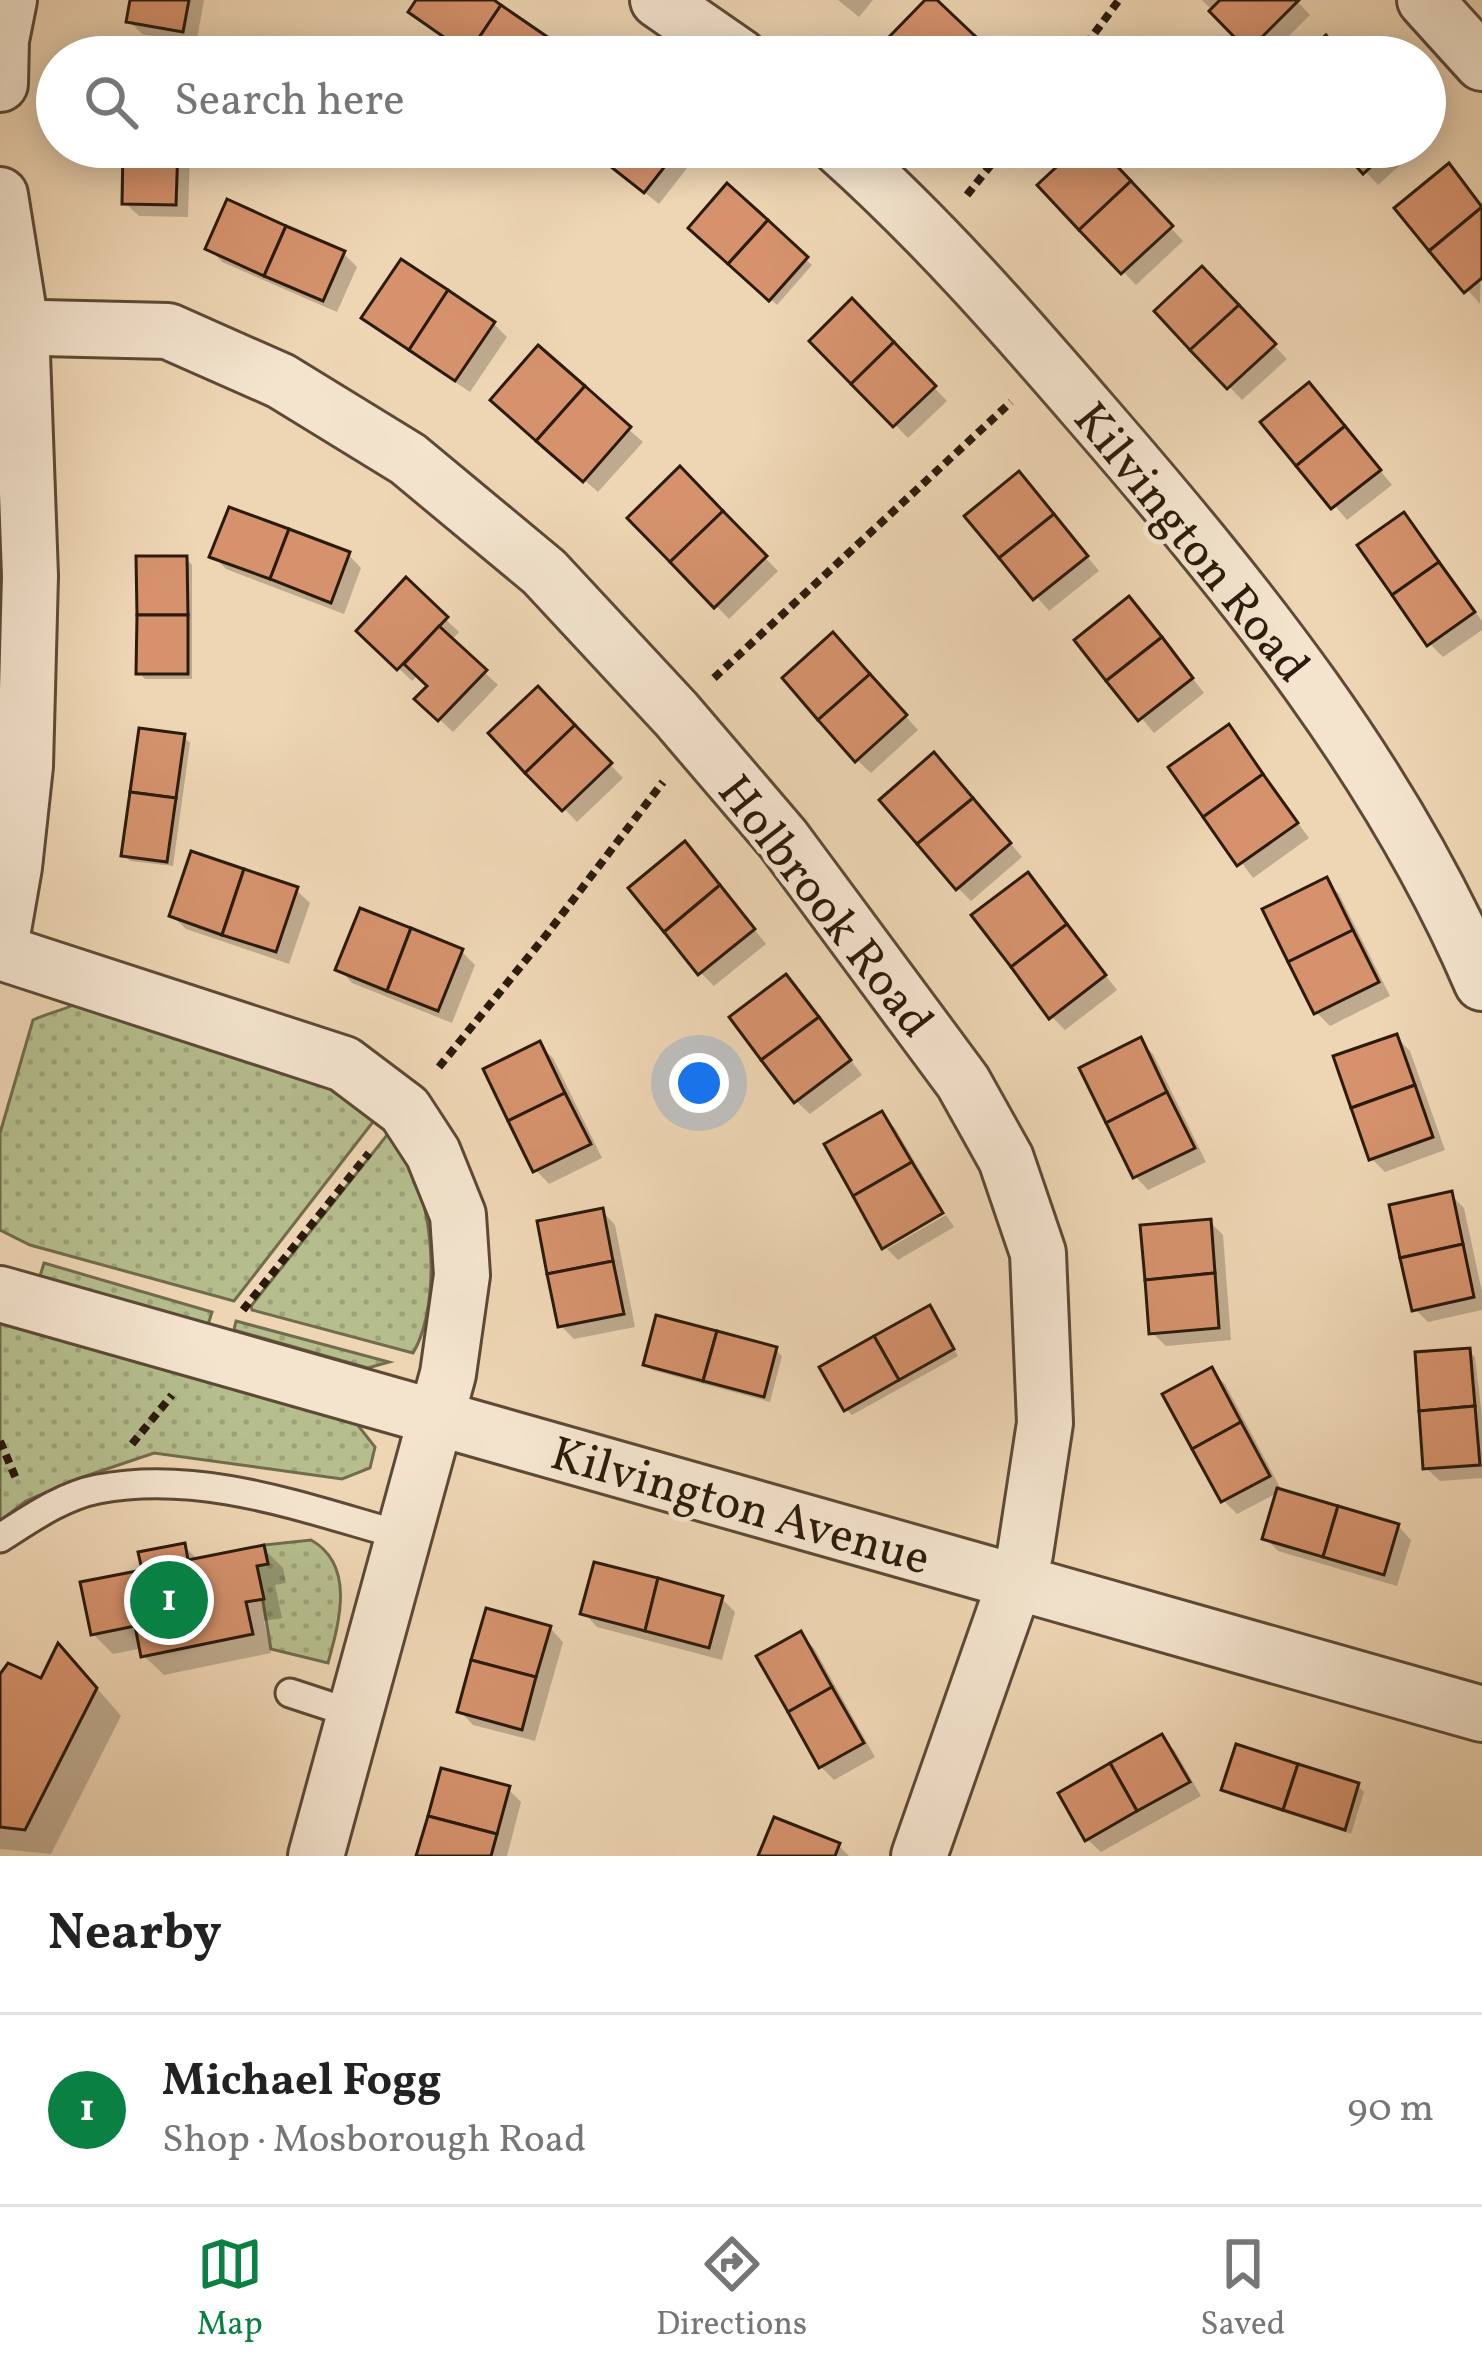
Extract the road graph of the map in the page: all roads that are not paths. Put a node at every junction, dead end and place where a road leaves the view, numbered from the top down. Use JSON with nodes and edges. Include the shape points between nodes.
{"nodes":[{"id":1,"x":8,"y":0,"type":"edge"},
{"id":2,"x":658,"y":0,"type":"edge"},
{"id":3,"x":1425,"y":0,"type":"edge"},
{"id":4,"x":710,"y":36,"type":"edge"},
{"id":5,"x":1482,"y":63,"type":"edge"},
{"id":6,"x":0,"y":84,"type":"edge"},
{"id":7,"x":861,"y":168,"type":"edge"},
{"id":8,"x":0,"y":195,"type":"edge"},
{"id":9,"x":10,"y":327,"type":"edge"},
{"id":10,"x":1466,"y":897,"type":"edge"},
{"id":11,"x":0,"y":950,"type":"edge"},
{"id":12,"x":1482,"y":983,"type":"edge"},
{"id":13,"x":0,"y":1294,"type":"edge"},
{"id":14,"x":437,"y":1418,"type":"junction"},
{"id":15,"x":404,"y":1536,"type":"junction"},
{"id":16,"x":0,"y":1538,"type":"edge"},
{"id":17,"x":1017,"y":1582,"type":"junction"},
{"id":18,"x":290,"y":1694,"type":"dead end"},
{"id":19,"x":1482,"y":1714,"type":"edge"},
{"id":20,"x":356,"y":1715,"type":"junction"},
{"id":21,"x":316,"y":1856,"type":"edge"},
{"id":22,"x":919,"y":1856,"type":"edge"}],
"edges":[{"from":1,"to":6,"type":"street"},
{"from":2,"to":4,"type":"street"},
{"from":3,"to":5,"type":"street"},
{"from":7,"to":10,"type":"street","name":"Kilvington Road","via":[[932,237],[1203,543]]},
{"from":8,"to":9,"type":"street"},
{"from":9,"to":11,"type":"street","via":[[28,472],[29,676]]},
{"from":9,"to":17,"type":"street","name":"Holbrook Road","via":[[168,331],[281,381],[408,459],[544,572],[783,839],[963,1082],[1006,1159],[1038,1253],[1046,1423]]},
{"from":10,"to":12,"type":"street","name":"Kilvington Road"},
{"from":11,"to":14,"type":"street","via":[[344,1064],[405,1110],[458,1215],[456,1336]]},
{"from":13,"to":14,"type":"street","name":"Kilvington Avenue"},
{"from":14,"to":15,"type":"street"},
{"from":14,"to":17,"type":"street","name":"Kilvington Avenue"},
{"from":15,"to":16,"type":"lane","via":[[270,1497],[169,1484],[96,1489]]},
{"from":15,"to":20,"type":"street"},
{"from":17,"to":19,"type":"street","name":"Kilvington Avenue"},
{"from":17,"to":22,"type":"street","name":"Holbrook Road"},
{"from":18,"to":20,"type":"lane"},
{"from":20,"to":21,"type":"street"}]}
